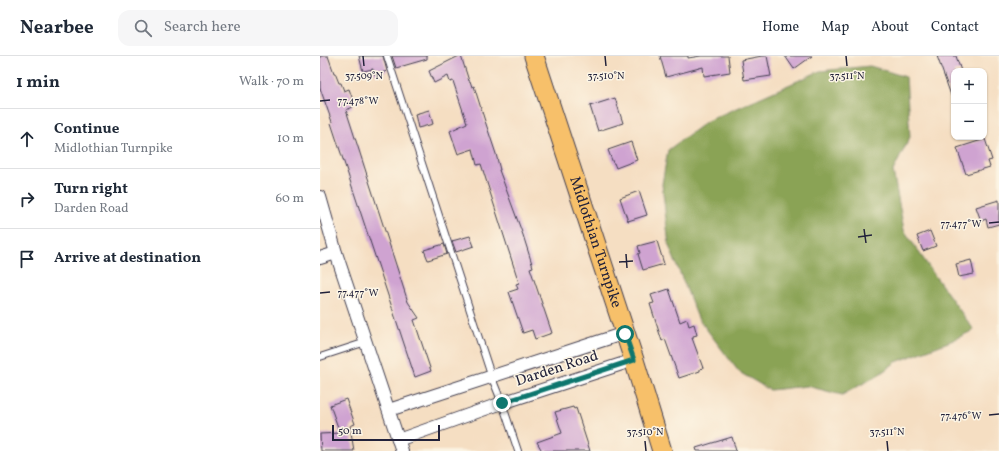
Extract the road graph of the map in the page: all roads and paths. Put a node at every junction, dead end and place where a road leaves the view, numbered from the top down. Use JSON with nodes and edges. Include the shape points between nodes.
{"nodes":[{"id":1,"x":387,"y":56,"type":"edge"},
{"id":2,"x":534,"y":56,"type":"edge"},
{"id":3,"x":320,"y":197,"type":"edge"},
{"id":4,"x":336,"y":253,"type":"junction"},
{"id":5,"x":320,"y":258,"type":"edge"},
{"id":6,"x":625,"y":334,"type":"junction"},
{"id":7,"x":366,"y":342,"type":"junction"},
{"id":8,"x":320,"y":357,"type":"edge"},
{"id":9,"x":634,"y":360,"type":"junction"},
{"id":10,"x":492,"y":378,"type":"junction"},
{"id":11,"x":502,"y":403,"type":"junction"},
{"id":12,"x":389,"y":410,"type":"junction"},
{"id":13,"x":400,"y":445,"type":"edge"},
{"id":14,"x":518,"y":451,"type":"edge"},
{"id":15,"x":662,"y":451,"type":"edge"}],
"edges":[{"from":1,"to":10,"type":"lane"},
{"from":2,"to":6,"type":"main road","name":"Midlothian Turnpike"},
{"from":3,"to":4,"type":"street"},
{"from":4,"to":5,"type":"street"},
{"from":4,"to":7,"type":"street"},
{"from":6,"to":9,"type":"main road","name":"Midlothian Turnpike"},
{"from":6,"to":10,"type":"street","name":"Darden Road"},
{"from":7,"to":8,"type":"lane"},
{"from":7,"to":12,"type":"street"},
{"from":9,"to":11,"type":"street","name":"Darden Road"},
{"from":9,"to":15,"type":"main road","name":"Midlothian Turnpike"},
{"from":10,"to":11,"type":"lane"},
{"from":10,"to":12,"type":"street","name":"Darden Road"},
{"from":11,"to":13,"type":"street","name":"Darden Road"},
{"from":11,"to":14,"type":"lane"},
{"from":12,"to":13,"type":"street"}]}
